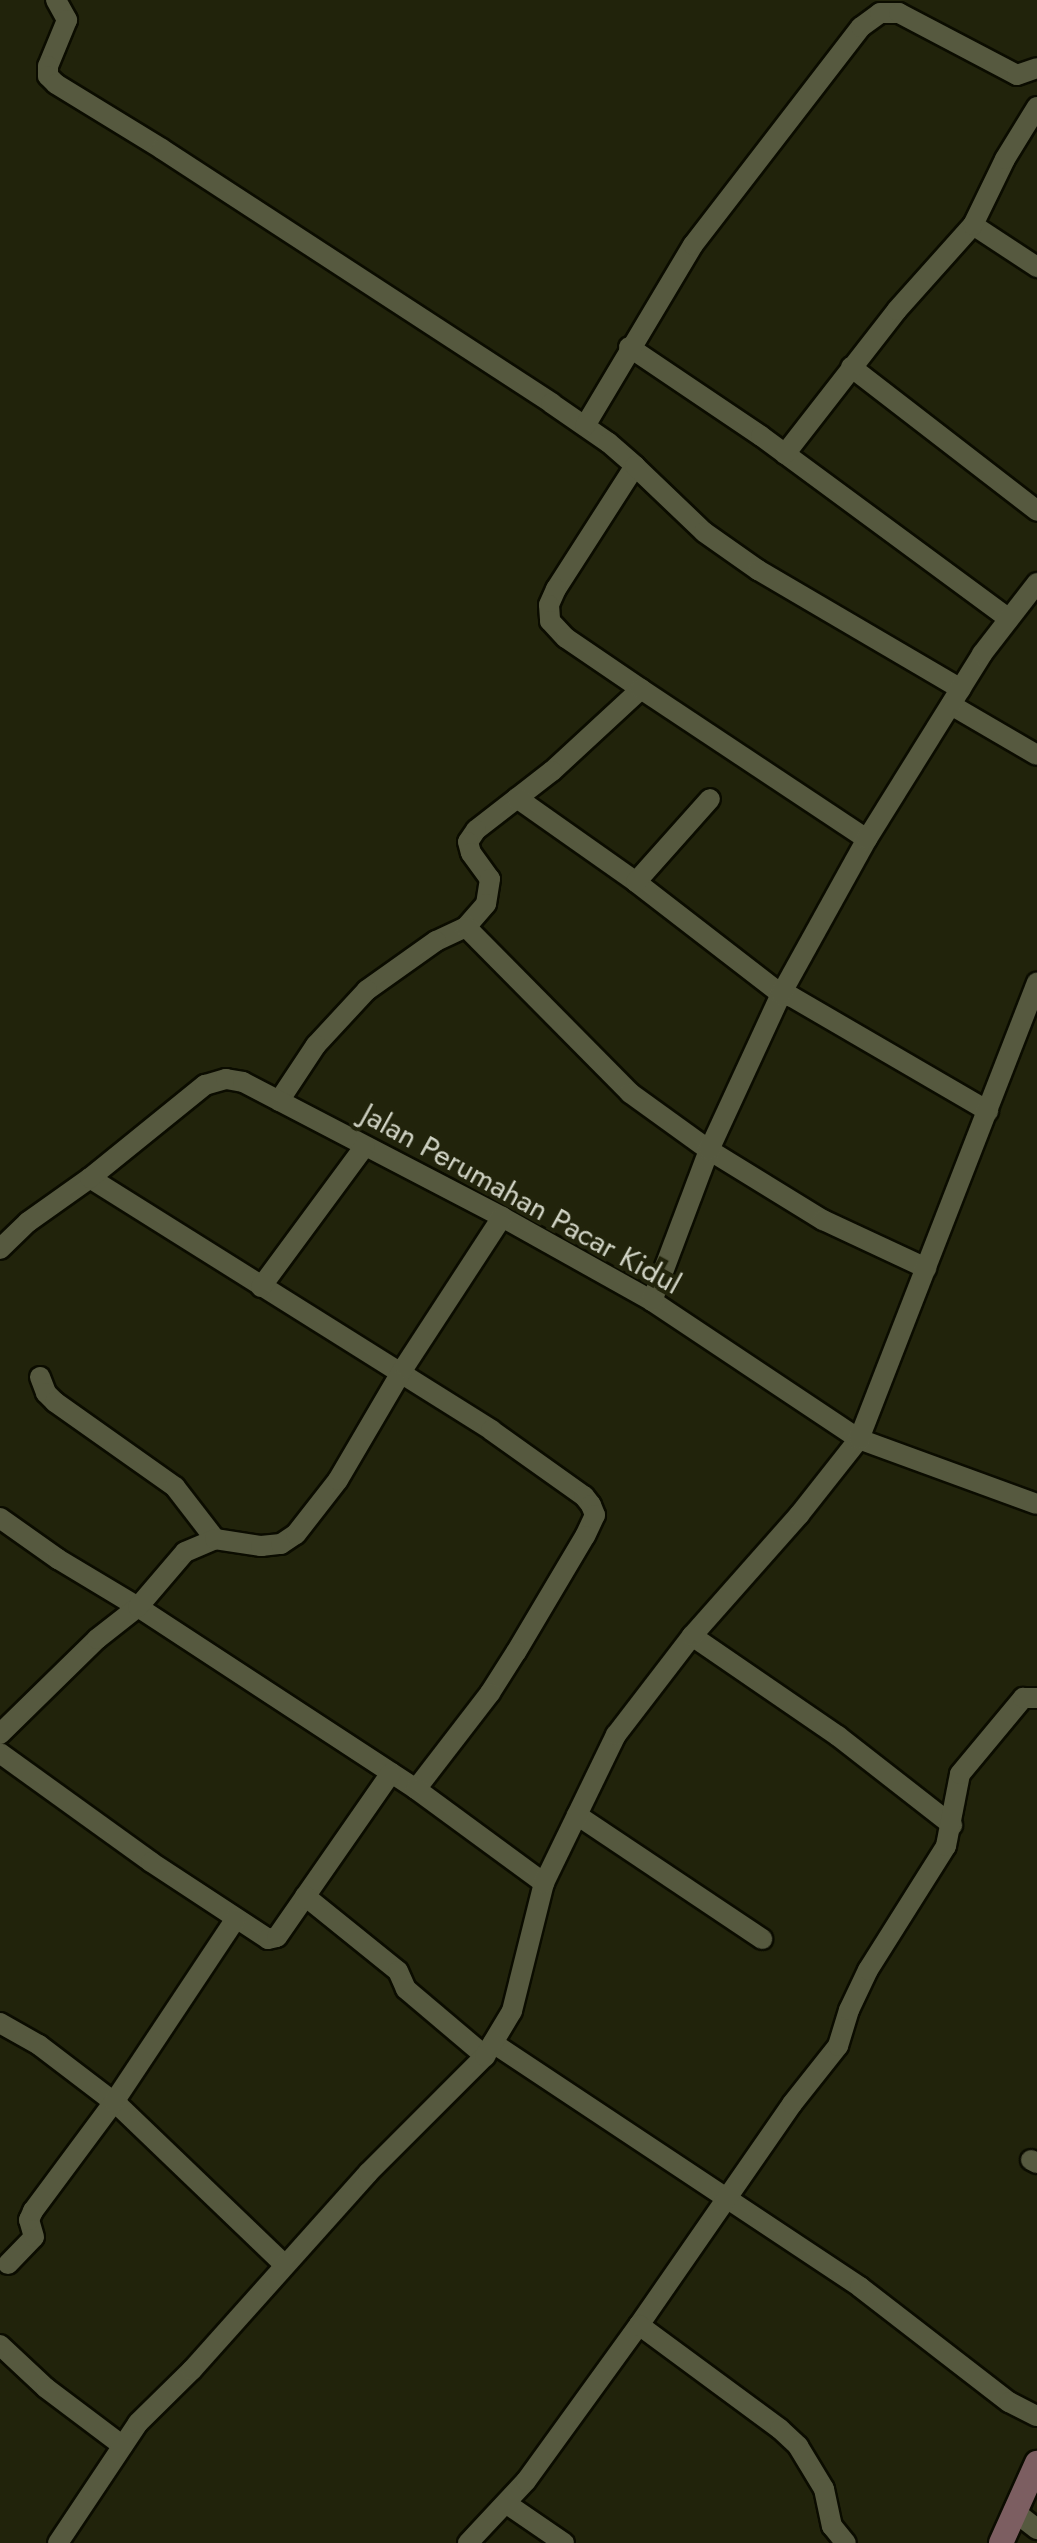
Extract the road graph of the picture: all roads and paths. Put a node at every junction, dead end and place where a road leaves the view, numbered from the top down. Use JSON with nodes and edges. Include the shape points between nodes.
{"nodes":[{"id":1,"x":56,"y":0,"type":"edge"},
{"id":2,"x":1032,"y":71,"type":"edge"},
{"id":3,"x":1037,"y":107,"type":"edge"},
{"id":4,"x":973,"y":225,"type":"junction"},
{"id":5,"x":1037,"y":267,"type":"edge"},
{"id":6,"x":629,"y":347,"type":"junction"},
{"id":7,"x":851,"y":367,"type":"junction"},
{"id":8,"x":585,"y":426,"type":"junction"},
{"id":9,"x":785,"y":454,"type":"junction"},
{"id":10,"x":635,"y":466,"type":"junction"},
{"id":11,"x":1037,"y":511,"type":"edge"},
{"id":12,"x":1037,"y":583,"type":"edge"},
{"id":13,"x":1009,"y":619,"type":"junction"},
{"id":14,"x":641,"y":689,"type":"junction"},
{"id":15,"x":956,"y":697,"type":"junction"},
{"id":16,"x":1037,"y":755,"type":"edge"},
{"id":17,"x":517,"y":798,"type":"junction"},
{"id":18,"x":710,"y":799,"type":"dead end"},
{"id":19,"x":867,"y":839,"type":"junction"},
{"id":20,"x":636,"y":882,"type":"junction"},
{"id":21,"x":466,"y":927,"type":"junction"},
{"id":22,"x":1037,"y":982,"type":"edge"},
{"id":23,"x":781,"y":994,"type":"junction"},
{"id":24,"x":279,"y":1101,"type":"junction"},
{"id":25,"x":988,"y":1111,"type":"junction"},
{"id":26,"x":365,"y":1146,"type":"junction"},
{"id":27,"x":709,"y":1150,"type":"junction"},
{"id":28,"x":90,"y":1178,"type":"junction"},
{"id":29,"x":502,"y":1217,"type":"junction"},
{"id":30,"x":0,"y":1249,"type":"edge"},
{"id":31,"x":926,"y":1268,"type":"junction"},
{"id":32,"x":261,"y":1287,"type":"junction"},
{"id":33,"x":652,"y":1301,"type":"junction"},
{"id":34,"x":401,"y":1373,"type":"junction"},
{"id":35,"x":40,"y":1377,"type":"dead end"},
{"id":36,"x":859,"y":1439,"type":"junction"},
{"id":37,"x":1037,"y":1504,"type":"edge"},
{"id":38,"x":0,"y":1518,"type":"edge"},
{"id":39,"x":215,"y":1539,"type":"junction"},
{"id":40,"x":138,"y":1607,"type":"junction"},
{"id":41,"x":692,"y":1636,"type":"junction"},
{"id":42,"x":1037,"y":1698,"type":"edge"},
{"id":43,"x":0,"y":1734,"type":"edge"},
{"id":44,"x":0,"y":1753,"type":"edge"},
{"id":45,"x":391,"y":1773,"type":"junction"},
{"id":46,"x":416,"y":1789,"type":"junction"},
{"id":47,"x":577,"y":1815,"type":"junction"},
{"id":48,"x":952,"y":1825,"type":"junction"},
{"id":49,"x":544,"y":1883,"type":"junction"},
{"id":50,"x":305,"y":1896,"type":"junction"},
{"id":51,"x":235,"y":1920,"type":"junction"},
{"id":52,"x":762,"y":1939,"type":"dead end"},
{"id":53,"x":0,"y":2023,"type":"edge"},
{"id":54,"x":489,"y":2050,"type":"junction"},
{"id":55,"x":114,"y":2102,"type":"junction"},
{"id":56,"x":728,"y":2200,"type":"junction"},
{"id":57,"x":8,"y":2264,"type":"dead end"},
{"id":58,"x":284,"y":2264,"type":"junction"},
{"id":59,"x":639,"y":2325,"type":"junction"},
{"id":60,"x":0,"y":2345,"type":"edge"},
{"id":61,"x":1037,"y":2416,"type":"edge"},
{"id":62,"x":123,"y":2446,"type":"junction"},
{"id":63,"x":1037,"y":2463,"type":"edge"},
{"id":64,"x":507,"y":2504,"type":"junction"},
{"id":65,"x":1015,"y":2512,"type":"junction"},
{"id":66,"x":1037,"y":2529,"type":"edge"},
{"id":67,"x":58,"y":2543,"type":"edge"},
{"id":68,"x":468,"y":2543,"type":"edge"},
{"id":69,"x":564,"y":2543,"type":"edge"},
{"id":70,"x":846,"y":2543,"type":"edge"},
{"id":71,"x":1001,"y":2543,"type":"edge"}],
"edges":[{"from":1,"to":8,"type":"street","via":[[67,20],[48,66],[48,76],[56,84]]},
{"from":2,"to":3,"type":"street"},
{"from":2,"to":6,"type":"street","via":[[1017,75],[899,13],[880,13],[861,27],[693,245]]},
{"from":3,"to":4,"type":"street"},
{"from":4,"to":5,"type":"street"},
{"from":4,"to":7,"type":"street"},
{"from":6,"to":8,"type":"street"},
{"from":6,"to":9,"type":"street"},
{"from":7,"to":9,"type":"street"},
{"from":7,"to":11,"type":"street"},
{"from":8,"to":10,"type":"street"},
{"from":9,"to":13,"type":"street"},
{"from":10,"to":14,"type":"street","via":[[549,605],[550,621],[566,638]]},
{"from":10,"to":15,"type":"street","via":[[704,532]]},
{"from":12,"to":13,"type":"street"},
{"from":13,"to":15,"type":"street"},
{"from":14,"to":17,"type":"street"},
{"from":14,"to":19,"type":"street"},
{"from":15,"to":16,"type":"street"},
{"from":15,"to":19,"type":"street"},
{"from":17,"to":20,"type":"street"},
{"from":17,"to":21,"type":"street","via":[[468,842],[490,879],[490,894]]},
{"from":18,"to":20,"type":"street"},
{"from":19,"to":23,"type":"street"},
{"from":20,"to":23,"type":"street"},
{"from":21,"to":24,"type":"street","via":[[436,941],[367,990],[316,1045]]},
{"from":21,"to":27,"type":"street","via":[[630,1093]]},
{"from":22,"to":25,"type":"street"},
{"from":23,"to":25,"type":"street"},
{"from":23,"to":27,"type":"street"},
{"from":24,"to":26,"type":"street","name":"Jalan Perumahan Pacar Kidul"},
{"from":24,"to":28,"type":"street","name":"Jalan Perumahan Pacar Kidul","via":[[243,1082],[226,1079],[205,1085]]},
{"from":25,"to":31,"type":"street"},
{"from":26,"to":29,"type":"street","name":"Jalan Perumahan Pacar Kidul"},
{"from":26,"to":32,"type":"street"},
{"from":27,"to":31,"type":"street","via":[[823,1220]]},
{"from":27,"to":33,"type":"street"},
{"from":28,"to":30,"type":"street","name":"Jalan Perumahan Pacar Kidul"},
{"from":28,"to":32,"type":"street"},
{"from":29,"to":33,"type":"street","name":"Jalan Perumahan Pacar Kidul"},
{"from":29,"to":34,"type":"street"},
{"from":31,"to":36,"type":"street"},
{"from":32,"to":34,"type":"street"},
{"from":33,"to":36,"type":"street","name":"Jalan Perumahan Pacar Kidul"},
{"from":34,"to":39,"type":"street","via":[[338,1480],[296,1534],[281,1544],[261,1546]]},
{"from":34,"to":46,"type":"street","via":[[584,1496],[595,1515],[490,1693]]},
{"from":35,"to":39,"type":"street","via":[[55,1402],[175,1487]]},
{"from":36,"to":37,"type":"street","name":"Jalan Perumahan Pacar Kidul"},
{"from":36,"to":41,"type":"street"},
{"from":38,"to":40,"type":"street"},
{"from":39,"to":40,"type":"street","via":[[185,1552]]},
{"from":40,"to":43,"type":"street","via":[[97,1639]]},
{"from":40,"to":45,"type":"street"},
{"from":41,"to":47,"type":"street","via":[[616,1735]]},
{"from":41,"to":48,"type":"street","via":[[838,1736]]},
{"from":42,"to":48,"type":"street","via":[[1023,1698],[966,1764],[956,1784]]},
{"from":44,"to":51,"type":"street"},
{"from":45,"to":46,"type":"street"},
{"from":45,"to":50,"type":"street"},
{"from":46,"to":49,"type":"street"},
{"from":47,"to":49,"type":"street"},
{"from":47,"to":52,"type":"street"},
{"from":48,"to":56,"type":"street","via":[[946,1846],[868,1970],[838,2046]]},
{"from":49,"to":54,"type":"street","via":[[512,2011]]},
{"from":50,"to":51,"type":"street","via":[[273,1939]]},
{"from":50,"to":54,"type":"street","via":[[398,1971],[406,1989]]},
{"from":51,"to":55,"type":"street"},
{"from":53,"to":55,"type":"street","via":[[39,2045]]},
{"from":54,"to":56,"type":"street"},
{"from":54,"to":58,"type":"street"},
{"from":55,"to":57,"type":"street","via":[[33,2211],[29,2220],[34,2237]]},
{"from":55,"to":58,"type":"street"},
{"from":56,"to":59,"type":"street"},
{"from":56,"to":61,"type":"street","via":[[860,2287],[1009,2402]]},
{"from":58,"to":62,"type":"street","via":[[138,2423]]},
{"from":59,"to":64,"type":"street"},
{"from":59,"to":70,"type":"street","via":[[798,2446],[824,2489],[832,2526]]},
{"from":60,"to":62,"type":"street","via":[[46,2388]]},
{"from":62,"to":67,"type":"street"},
{"from":63,"to":65,"type":"main road"},
{"from":64,"to":68,"type":"street"},
{"from":64,"to":69,"type":"street"},
{"from":65,"to":66,"type":"street"},
{"from":65,"to":71,"type":"main road"}]}
